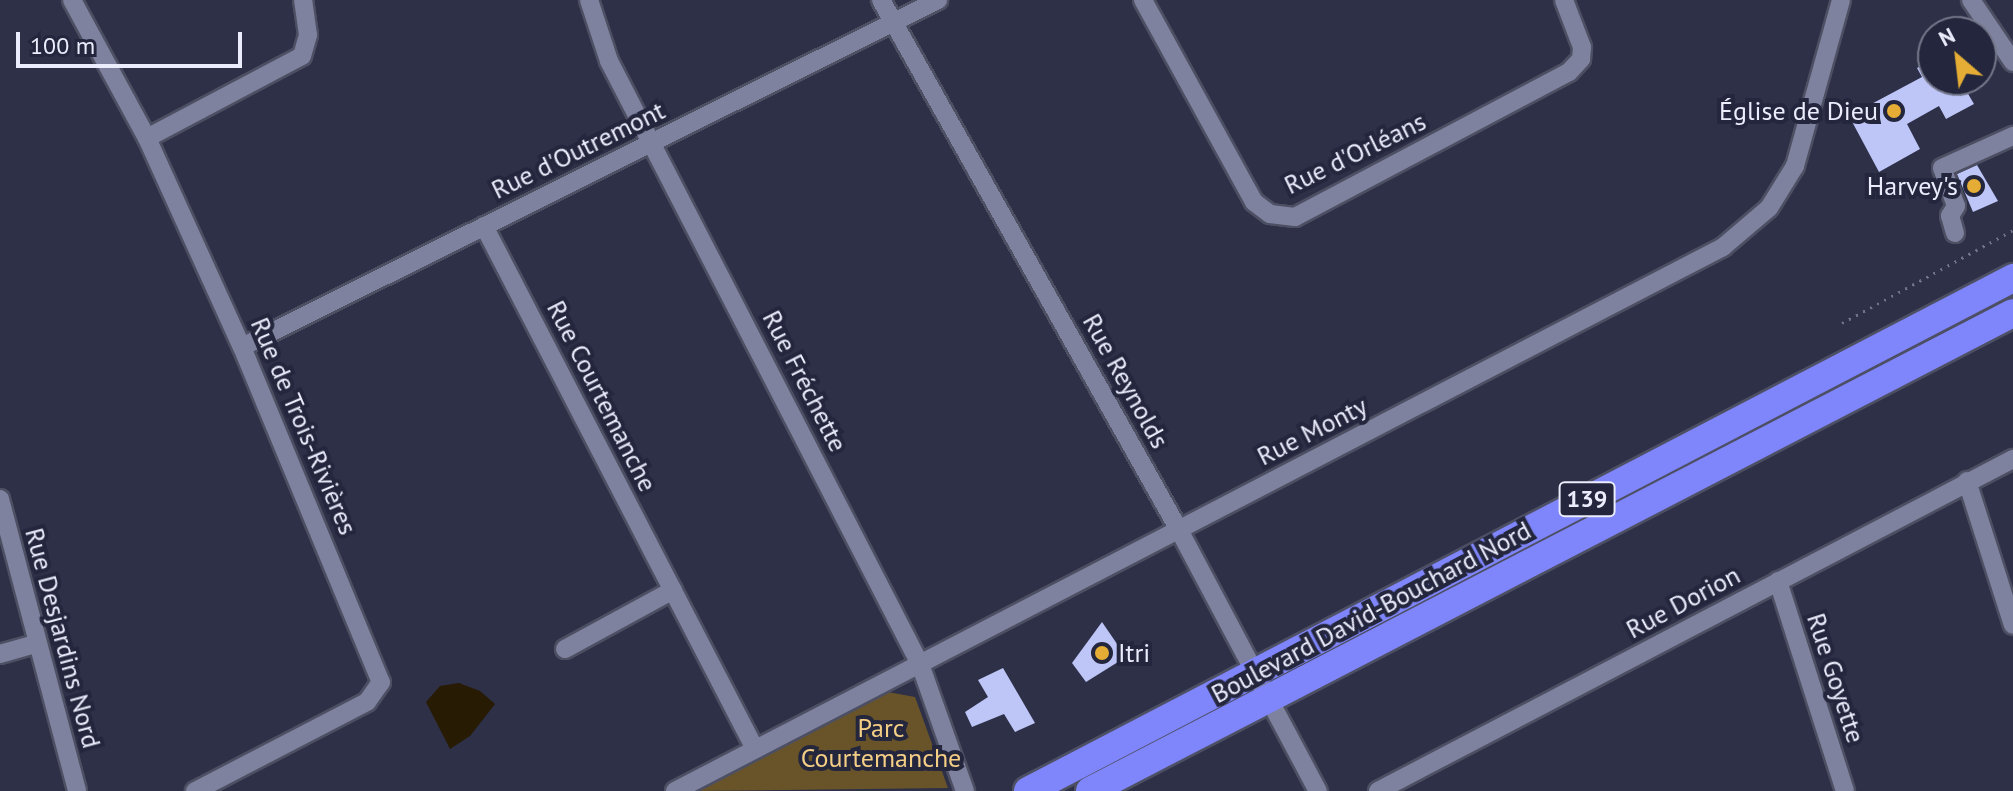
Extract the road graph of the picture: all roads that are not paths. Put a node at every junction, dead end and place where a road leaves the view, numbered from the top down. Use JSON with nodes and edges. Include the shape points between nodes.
{"nodes":[{"id":1,"x":72,"y":0,"type":"edge"},
{"id":2,"x":303,"y":0,"type":"edge"},
{"id":3,"x":589,"y":0,"type":"edge"},
{"id":4,"x":881,"y":0,"type":"edge"},
{"id":5,"x":938,"y":0,"type":"edge"},
{"id":6,"x":1143,"y":0,"type":"edge"},
{"id":7,"x":1564,"y":0,"type":"edge"},
{"id":8,"x":1841,"y":0,"type":"edge"},
{"id":9,"x":1971,"y":0,"type":"edge"},
{"id":10,"x":893,"y":22,"type":"junction"},
{"id":11,"x":2013,"y":62,"type":"edge"},
{"id":12,"x":2013,"y":136,"type":"edge"},
{"id":13,"x":147,"y":138,"type":"junction"},
{"id":14,"x":654,"y":141,"type":"junction"},
{"id":15,"x":484,"y":226,"type":"junction"},
{"id":16,"x":1955,"y":233,"type":"dead end"},
{"id":17,"x":2013,"y":278,"type":"edge"},
{"id":18,"x":2013,"y":313,"type":"edge"},
{"id":19,"x":242,"y":347,"type":"junction"},
{"id":20,"x":2013,"y":459,"type":"edge"},
{"id":21,"x":1967,"y":481,"type":"junction"},
{"id":22,"x":0,"y":499,"type":"edge"},
{"id":23,"x":1179,"y":530,"type":"junction"},
{"id":24,"x":1778,"y":581,"type":"junction"},
{"id":25,"x":673,"y":590,"type":"junction"},
{"id":26,"x":2013,"y":625,"type":"edge"},
{"id":27,"x":36,"y":644,"type":"junction"},
{"id":28,"x":565,"y":649,"type":"dead end"},
{"id":29,"x":0,"y":654,"type":"edge"},
{"id":30,"x":920,"y":664,"type":"junction"},
{"id":31,"x":1257,"y":672,"type":"junction"},
{"id":32,"x":1270,"y":698,"type":"junction"},
{"id":33,"x":755,"y":749,"type":"junction"},
{"id":34,"x":77,"y":791,"type":"edge"},
{"id":35,"x":195,"y":791,"type":"edge"},
{"id":36,"x":675,"y":791,"type":"edge"},
{"id":37,"x":965,"y":791,"type":"edge"},
{"id":38,"x":1028,"y":791,"type":"edge"},
{"id":39,"x":1090,"y":791,"type":"edge"},
{"id":40,"x":1318,"y":791,"type":"edge"},
{"id":41,"x":1378,"y":791,"type":"edge"},
{"id":42,"x":1845,"y":791,"type":"edge"}],
"edges":[{"from":1,"to":13,"type":"street","name":"Rue de Trois-Rivières"},
{"from":2,"to":13,"type":"street","via":[[308,35],[302,56]]},
{"from":3,"to":14,"type":"street","name":"Rue Fréchette","via":[[609,61]]},
{"from":4,"to":10,"type":"street","name":"Rue Reynolds"},
{"from":5,"to":10,"type":"street","name":"Rue d'Outremont"},
{"from":6,"to":7,"type":"street","name":"Rue d'Orléans","via":[[1254,202],[1270,214],[1295,217],[1569,72],[1581,59],[1582,47]]},
{"from":8,"to":23,"type":"street","name":"Rue Monty","via":[[1795,166],[1769,208],[1741,233]]},
{"from":9,"to":11,"type":"street"},
{"from":10,"to":14,"type":"street","name":"Rue d'Outremont"},
{"from":10,"to":23,"type":"street","name":"Rue Reynolds"},
{"from":12,"to":16,"type":"street","via":[[1942,168],[1940,175],[1956,206],[1950,216]]},
{"from":13,"to":19,"type":"street","name":"Rue de Trois-Rivières"},
{"from":14,"to":15,"type":"street","name":"Rue d'Outremont"},
{"from":14,"to":30,"type":"street","name":"Rue Fréchette"},
{"from":15,"to":19,"type":"street","name":"Rue d'Outremont"},
{"from":15,"to":25,"type":"street","name":"Rue Courtemanche"},
{"from":17,"to":31,"type":"highway","name":"Boulevard David-Bouchard Nord","number":"139"},
{"from":18,"to":32,"type":"highway","name":"Boulevard David-Bouchard Nord","number":"139"},
{"from":19,"to":35,"type":"street","name":"Rue de Trois-Rivières","via":[[381,682],[367,702]]},
{"from":20,"to":21,"type":"street","name":"Rue Dorion"},
{"from":21,"to":24,"type":"street","name":"Rue Dorion"},
{"from":21,"to":26,"type":"street"},
{"from":22,"to":27,"type":"street","name":"Rue Desjardins Nord"},
{"from":23,"to":30,"type":"street","name":"Rue Monty"},
{"from":23,"to":31,"type":"street","name":"Rue Reynolds"},
{"from":24,"to":41,"type":"street","name":"Rue Dorion"},
{"from":24,"to":42,"type":"street","name":"Rue Goyette"},
{"from":25,"to":28,"type":"street"},
{"from":25,"to":33,"type":"street","name":"Rue Courtemanche"},
{"from":27,"to":29,"type":"street"},
{"from":27,"to":34,"type":"street","name":"Rue Desjardins Nord"},
{"from":30,"to":33,"type":"street","name":"Rue Monty"},
{"from":30,"to":37,"type":"street","name":"Rue Fréchette"},
{"from":31,"to":32,"type":"street","name":"Rue Reynolds"},
{"from":31,"to":38,"type":"highway","name":"Boulevard David-Bouchard Nord","number":"139"},
{"from":32,"to":39,"type":"highway","name":"Boulevard David-Bouchard Nord","number":"139"},
{"from":32,"to":40,"type":"street","name":"Rue Reynolds"},
{"from":33,"to":36,"type":"street","name":"Rue Monty"}]}
